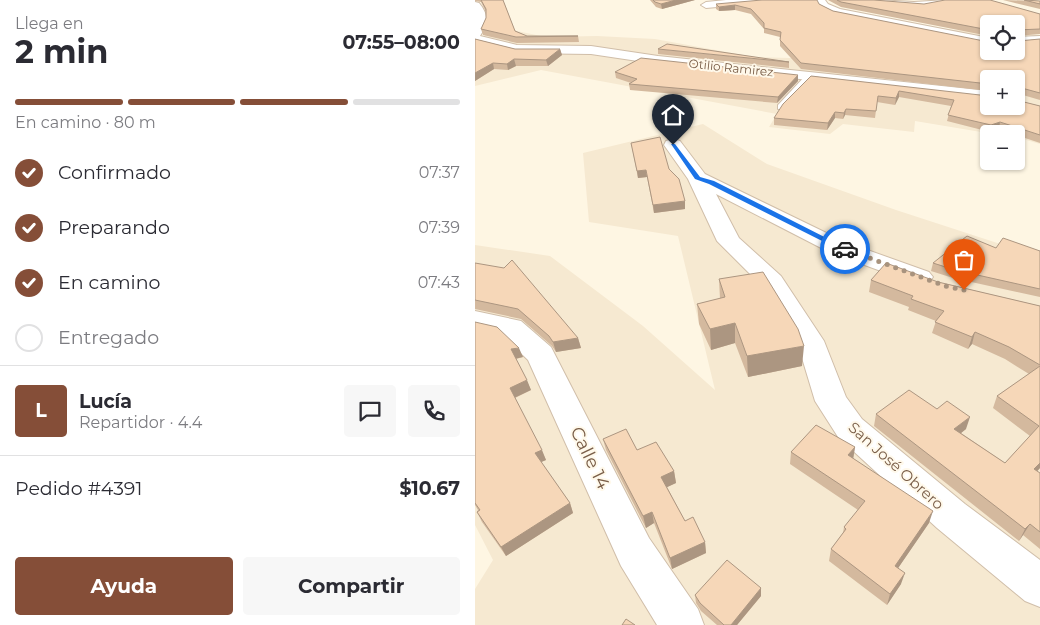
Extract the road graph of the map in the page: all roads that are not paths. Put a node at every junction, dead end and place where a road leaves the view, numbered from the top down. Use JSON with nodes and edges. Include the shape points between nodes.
{"nodes":[{"id":1,"x":762,"y":0,"type":"edge"},
{"id":2,"x":820,"y":0,"type":"edge"},
{"id":3,"x":874,"y":0,"type":"edge"},
{"id":4,"x":943,"y":0,"type":"edge"},
{"id":5,"x":475,"y":5,"type":"edge"},
{"id":6,"x":706,"y":6,"type":"dead end"},
{"id":7,"x":475,"y":34,"type":"edge"},
{"id":8,"x":475,"y":39,"type":"edge"},
{"id":9,"x":1040,"y":40,"type":"edge"},
{"id":10,"x":980,"y":41,"type":"edge"},
{"id":11,"x":1025,"y":41,"type":"edge"},
{"id":12,"x":810,"y":76,"type":"junction"},
{"id":13,"x":980,"y":95,"type":"edge"},
{"id":14,"x":781,"y":107,"type":"edge"},
{"id":15,"x":673,"y":145,"type":"dead end"},
{"id":16,"x":697,"y":178,"type":"junction"},
{"id":17,"x":945,"y":286,"type":"edge"},
{"id":18,"x":475,"y":320,"type":"edge"},
{"id":19,"x":1040,"y":586,"type":"edge"},
{"id":20,"x":682,"y":625,"type":"edge"}],
"edges":[{"from":1,"to":6,"type":"street"},
{"from":2,"to":10,"type":"street","via":[[823,6],[837,12]]},
{"from":3,"to":4,"type":"street","via":[[915,4]]},
{"from":5,"to":7,"type":"street","via":[[483,17]]},
{"from":8,"to":12,"type":"street","name":"Otilio Ramirez","via":[[517,49],[591,50]]},
{"from":9,"to":11,"type":"street"},
{"from":12,"to":13,"type":"street","name":"Otilio Ramirez"},
{"from":12,"to":14,"type":"lane"},
{"from":15,"to":16,"type":"street","name":"San José Obrero"},
{"from":16,"to":17,"type":"street","via":[[837,246]]},
{"from":16,"to":19,"type":"street","name":"San José Obrero","via":[[729,241],[772,282],[814,348],[831,401],[850,428],[944,510]]},
{"from":18,"to":20,"type":"street","name":"Calle 14","via":[[511,328],[540,354],[635,552]]}]}
